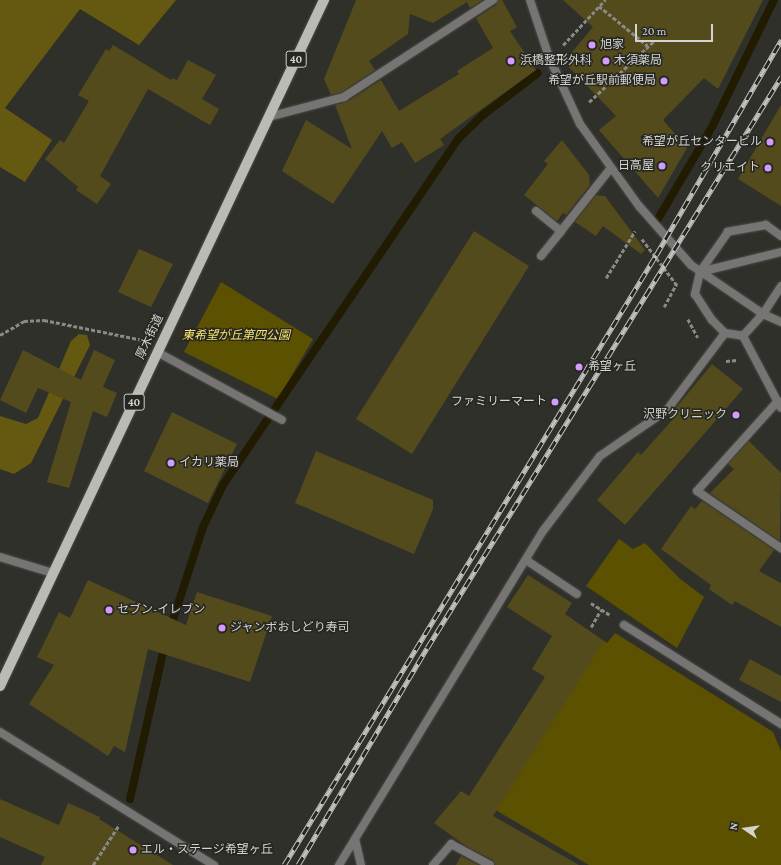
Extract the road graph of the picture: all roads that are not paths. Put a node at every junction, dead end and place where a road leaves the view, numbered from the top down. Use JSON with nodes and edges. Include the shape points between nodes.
{"nodes":[{"id":1,"x":324,"y":0,"type":"edge"},
{"id":2,"x":493,"y":0,"type":"edge"},
{"id":3,"x":530,"y":0,"type":"edge"},
{"id":4,"x":268,"y":117,"type":"junction"},
{"id":5,"x":611,"y":168,"type":"junction"},
{"id":6,"x":536,"y":211,"type":"dead end"},
{"id":7,"x":561,"y":231,"type":"junction"},
{"id":8,"x":781,"y":236,"type":"edge"},
{"id":9,"x":781,"y":252,"type":"edge"},
{"id":10,"x":541,"y":256,"type":"dead end"},
{"id":11,"x":700,"y":272,"type":"junction"},
{"id":12,"x":781,"y":286,"type":"edge"},
{"id":13,"x":763,"y":314,"type":"junction"},
{"id":14,"x":781,"y":322,"type":"edge"},
{"id":15,"x":725,"y":333,"type":"junction"},
{"id":16,"x":742,"y":336,"type":"junction"},
{"id":17,"x":160,"y":347,"type":"junction"},
{"id":18,"x":780,"y":404,"type":"edge"},
{"id":19,"x":282,"y":420,"type":"dead end"},
{"id":20,"x":781,"y":548,"type":"edge"},
{"id":21,"x":0,"y":557,"type":"edge"},
{"id":22,"x":526,"y":560,"type":"junction"},
{"id":23,"x":53,"y":573,"type":"junction"},
{"id":24,"x":577,"y":594,"type":"road end"},
{"id":25,"x":624,"y":624,"type":"road end"},
{"id":26,"x":0,"y":686,"type":"edge"},
{"id":27,"x":781,"y":724,"type":"edge"},
{"id":28,"x":0,"y":732,"type":"edge"},
{"id":29,"x":355,"y":839,"type":"junction"},
{"id":30,"x":214,"y":865,"type":"edge"},
{"id":31,"x":338,"y":865,"type":"edge"},
{"id":32,"x":360,"y":865,"type":"edge"},
{"id":33,"x":433,"y":865,"type":"edge"},
{"id":34,"x":490,"y":865,"type":"edge"}],
"edges":[{"from":1,"to":4,"type":"main road","name":"厚木街道","number":"40"},
{"from":2,"to":4,"type":"street","via":[[344,97]]},
{"from":3,"to":5,"type":"street","via":[[549,57],[580,124]]},
{"from":4,"to":17,"type":"main road","name":"厚木街道","number":"40"},
{"from":5,"to":7,"type":"street"},
{"from":5,"to":11,"type":"street","via":[[639,206]]},
{"from":6,"to":7,"type":"street"},
{"from":7,"to":10,"type":"street"},
{"from":8,"to":11,"type":"street","via":[[766,225],[728,232]]},
{"from":9,"to":11,"type":"street"},
{"from":11,"to":13,"type":"street"},
{"from":11,"to":15,"type":"street","via":[[695,294],[712,320]]},
{"from":12,"to":13,"type":"street"},
{"from":13,"to":14,"type":"street"},
{"from":13,"to":16,"type":"street"},
{"from":15,"to":16,"type":"street"},
{"from":15,"to":22,"type":"street","via":[[667,410],[600,456],[544,531]]},
{"from":16,"to":18,"type":"street"},
{"from":17,"to":19,"type":"street"},
{"from":17,"to":23,"type":"main road","name":"厚木街道","number":"40"},
{"from":18,"to":20,"type":"street","via":[[697,491]]},
{"from":21,"to":23,"type":"street"},
{"from":22,"to":24,"type":"street"},
{"from":22,"to":29,"type":"street"},
{"from":23,"to":26,"type":"main road","name":"厚木街道","number":"40"},
{"from":25,"to":27,"type":"street"},
{"from":28,"to":30,"type":"street"},
{"from":29,"to":31,"type":"street"},
{"from":29,"to":32,"type":"street"},
{"from":33,"to":34,"type":"street","via":[[451,844]]}]}
